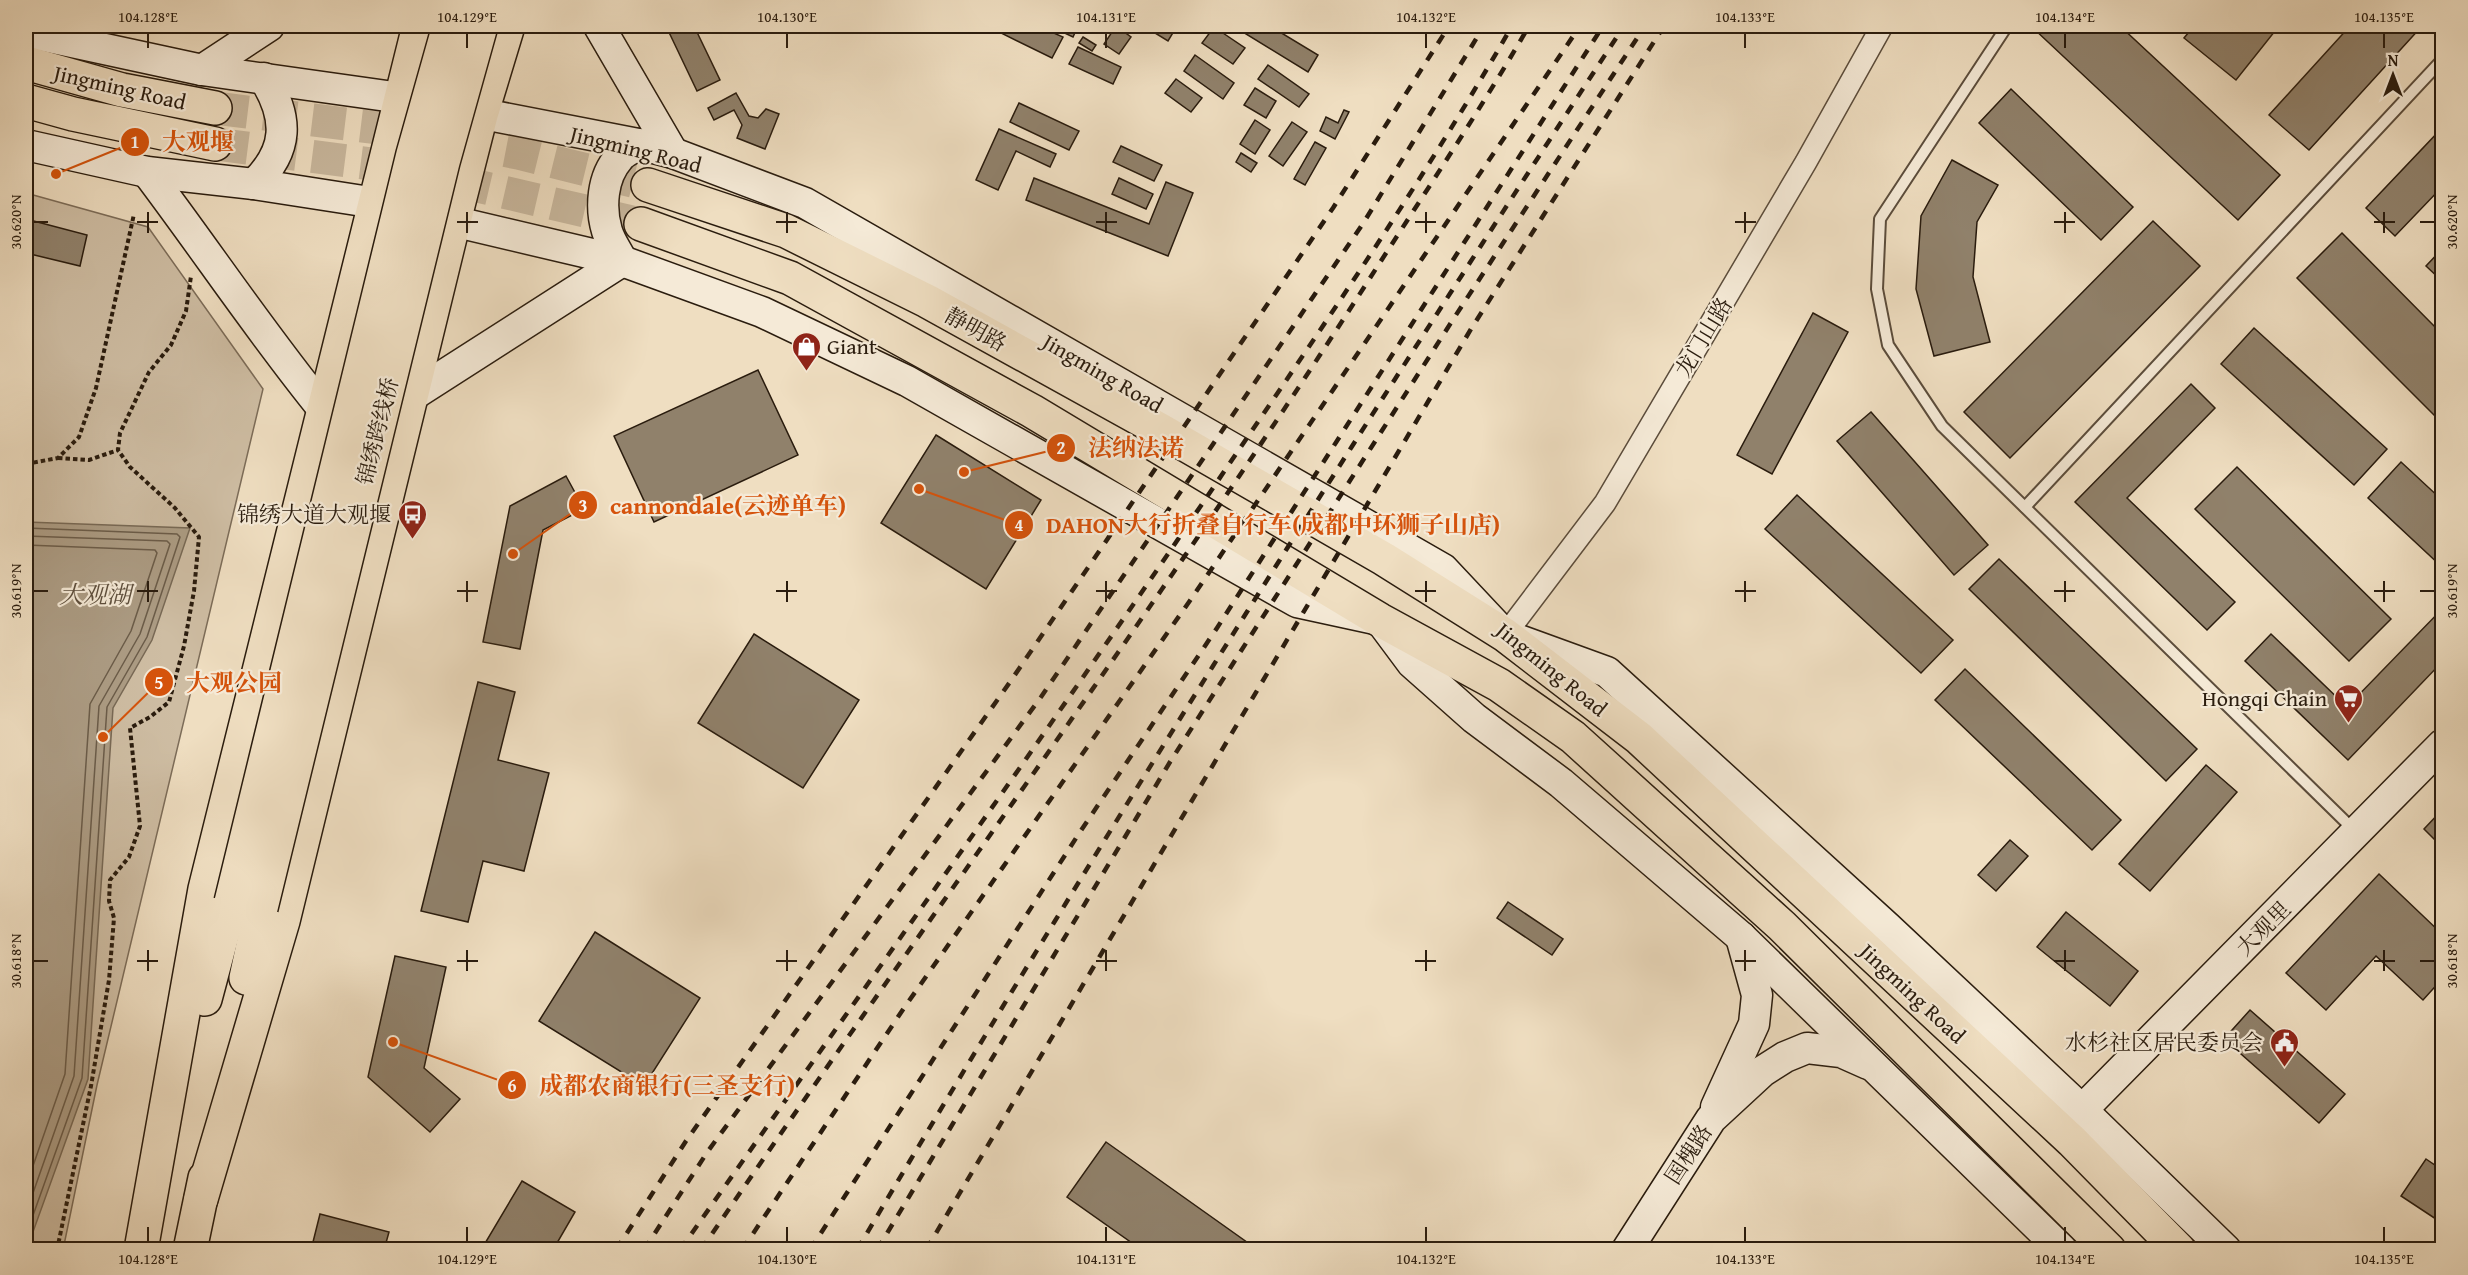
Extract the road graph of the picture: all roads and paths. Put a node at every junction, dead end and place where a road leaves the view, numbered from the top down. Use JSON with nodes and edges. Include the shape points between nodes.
{"nodes":[{"id":1,"x":269,"y":26,"type":"edge"},
{"id":2,"x":418,"y":26,"type":"edge"},
{"id":3,"x":449,"y":26,"type":"edge"},
{"id":4,"x":481,"y":26,"type":"edge"},
{"id":5,"x":508,"y":26,"type":"edge"},
{"id":6,"x":599,"y":26,"type":"edge"},
{"id":7,"x":1882,"y":26,"type":"edge"},
{"id":8,"x":2007,"y":26,"type":"edge"},
{"id":9,"x":26,"y":32,"type":"edge"},
{"id":10,"x":2442,"y":60,"type":"edge"},
{"id":11,"x":26,"y":63,"type":"edge"},
{"id":12,"x":202,"y":70,"type":"junction"},
{"id":13,"x":264,"y":78,"type":"junction"},
{"id":14,"x":401,"y":98,"type":"junction"},
{"id":15,"x":26,"y":101,"type":"edge"},
{"id":16,"x":215,"y":108,"type":"tunnel mouth"},
{"id":17,"x":481,"y":115,"type":"junction"},
{"id":18,"x":215,"y":144,"type":"tunnel mouth"},
{"id":19,"x":638,"y":144,"type":"junction"},
{"id":20,"x":26,"y":146,"type":"edge"},
{"id":21,"x":674,"y":153,"type":"junction"},
{"id":22,"x":147,"y":172,"type":"junction"},
{"id":23,"x":254,"y":184,"type":"junction"},
{"id":24,"x":648,"y":185,"type":"tunnel mouth"},
{"id":25,"x":376,"y":203,"type":"junction"},
{"id":26,"x":134,"y":214,"type":"dead end"},
{"id":27,"x":454,"y":220,"type":"junction"},
{"id":28,"x":640,"y":224,"type":"tunnel mouth"},
{"id":29,"x":211,"y":256,"type":"junction"},
{"id":30,"x":622,"y":261,"type":"junction"},
{"id":31,"x":413,"y":394,"type":"junction"},
{"id":32,"x":323,"y":409,"type":"junction"},
{"id":33,"x":118,"y":450,"type":"junction"},
{"id":34,"x":58,"y":458,"type":"junction"},
{"id":35,"x":26,"y":464,"type":"edge"},
{"id":36,"x":2025,"y":507,"type":"junction"},
{"id":37,"x":1380,"y":620,"type":"junction"},
{"id":38,"x":1505,"y":635,"type":"junction"},
{"id":39,"x":2442,"y":745,"type":"edge"},
{"id":40,"x":2357,"y":833,"type":"junction"},
{"id":41,"x":246,"y":905,"type":"junction"},
{"id":42,"x":1741,"y":937,"type":"junction"},
{"id":43,"x":1879,"y":1069,"type":"junction"},
{"id":44,"x":2082,"y":1110,"type":"junction"},
{"id":45,"x":1711,"y":1119,"type":"junction"},
{"id":46,"x":151,"y":1194,"type":"junction"},
{"id":47,"x":201,"y":1199,"type":"junction"},
{"id":48,"x":57,"y":1250,"type":"edge"},
{"id":49,"x":141,"y":1250,"type":"edge"},
{"id":50,"x":189,"y":1250,"type":"edge"},
{"id":51,"x":1627,"y":1250,"type":"edge"},
{"id":52,"x":2062,"y":1250,"type":"edge"},
{"id":53,"x":2109,"y":1250,"type":"edge"},
{"id":54,"x":2180,"y":1250,"type":"edge"},
{"id":55,"x":2226,"y":1250,"type":"edge"}],
"edges":[{"from":1,"to":12,"type":"street"},
{"from":2,"to":14,"type":"main road"},
{"from":3,"to":41,"type":"main road","name":"锦绣跨线桥","bridge":true,"via":[[413,154]]},
{"from":4,"to":41,"type":"main road","name":"锦绣跨线桥","bridge":true},
{"from":5,"to":17,"type":"main road"},
{"from":6,"to":21,"type":"street"},
{"from":7,"to":38,"type":"street","name":"龙门山路","via":[[1605,503]]},
{"from":8,"to":36,"type":"lane","via":[[1880,219],[1877,289],[1888,345],[1942,426]]},
{"from":9,"to":12,"type":"street","name":"Jingming Road"},
{"from":10,"to":36,"type":"lane"},
{"from":11,"to":16,"type":"main road","name":"Jingming Road","via":[[122,90]]},
{"from":12,"to":13,"type":"street","name":"Jingming Road"},
{"from":13,"to":14,"type":"street","name":"Jingming Road"},
{"from":13,"to":23,"type":"street","via":[[276,98],[282,122],[280,143],[270,168]]},
{"from":14,"to":17,"type":"street","name":"Jingming Road"},
{"from":14,"to":25,"type":"main road"},
{"from":15,"to":18,"type":"main road","name":"Jingming Road"},
{"from":17,"to":19,"type":"street","name":"Jingming Road"},
{"from":17,"to":27,"type":"main road"},
{"from":19,"to":21,"type":"street","name":"Jingming Road"},
{"from":19,"to":30,"type":"street","via":[[620,156],[605,187],[607,232]]},
{"from":20,"to":22,"type":"street","name":"Jingming Road"},
{"from":21,"to":38,"type":"street","name":"Jingming Road","via":[[805,203],[1369,525],[1443,569]]},
{"from":22,"to":23,"type":"street","name":"Jingming Road"},
{"from":22,"to":29,"type":"street"},
{"from":23,"to":25,"type":"street","name":"Jingming Road"},
{"from":24,"to":38,"type":"main road","name":"静明路","via":[[786,231],[927,302],[1364,547]]},
{"from":25,"to":27,"type":"street","name":"Jingming Road"},
{"from":25,"to":32,"type":"main road"},
{"from":26,"to":34,"type":"path","via":[[96,387],[79,437]]},
{"from":27,"to":30,"type":"street","name":"Jingming Road"},
{"from":27,"to":31,"type":"main road"},
{"from":28,"to":37,"type":"main road","name":"静明路","via":[[790,278],[1032,411]]},
{"from":29,"to":32,"type":"street","via":[[283,360]]},
{"from":29,"to":33,"type":"path","via":[[189,278],[186,311],[171,345],[149,372],[120,433]]},
{"from":30,"to":31,"type":"street"},
{"from":30,"to":37,"type":"street","name":"Jingming Road","via":[[762,312],[907,381],[1297,602]]},
{"from":31,"to":47,"type":"main road","via":[[283,921]]},
{"from":32,"to":46,"type":"main road","via":[[204,889]]},
{"from":33,"to":34,"type":"path","via":[[89,460]]},
{"from":33,"to":48,"type":"path","via":[[199,537],[194,591],[169,702],[130,728],[140,826],[129,857],[110,879],[109,901],[114,918],[109,980]]},
{"from":34,"to":35,"type":"path"},
{"from":36,"to":40,"type":"lane"},
{"from":37,"to":42,"type":"street","via":[[1412,663],[1474,718],[1561,783]]},
{"from":37,"to":53,"type":"main road","name":"Jingming Road","via":[[1499,685],[1573,736],[1782,926]]},
{"from":38,"to":44,"type":"street","via":[[1607,672]]},
{"from":38,"to":54,"type":"main road","name":"Jingming Road","via":[[1640,738],[2072,1141]]},
{"from":39,"to":40,"type":"street","name":"大观里"},
{"from":40,"to":44,"type":"street","name":"大观里"},
{"from":41,"to":46,"type":"main road"},
{"from":41,"to":47,"type":"main road"},
{"from":42,"to":43,"type":"street"},
{"from":42,"to":45,"type":"street","via":[[1757,995],[1754,1024]]},
{"from":43,"to":45,"type":"street","name":"国槐路","via":[[1841,1052],[1807,1048],[1763,1071]]},
{"from":43,"to":52,"type":"street"},
{"from":44,"to":55,"type":"street"},
{"from":45,"to":51,"type":"street","name":"国槐路"},
{"from":46,"to":49,"type":"main road"},
{"from":47,"to":50,"type":"main road"}]}
